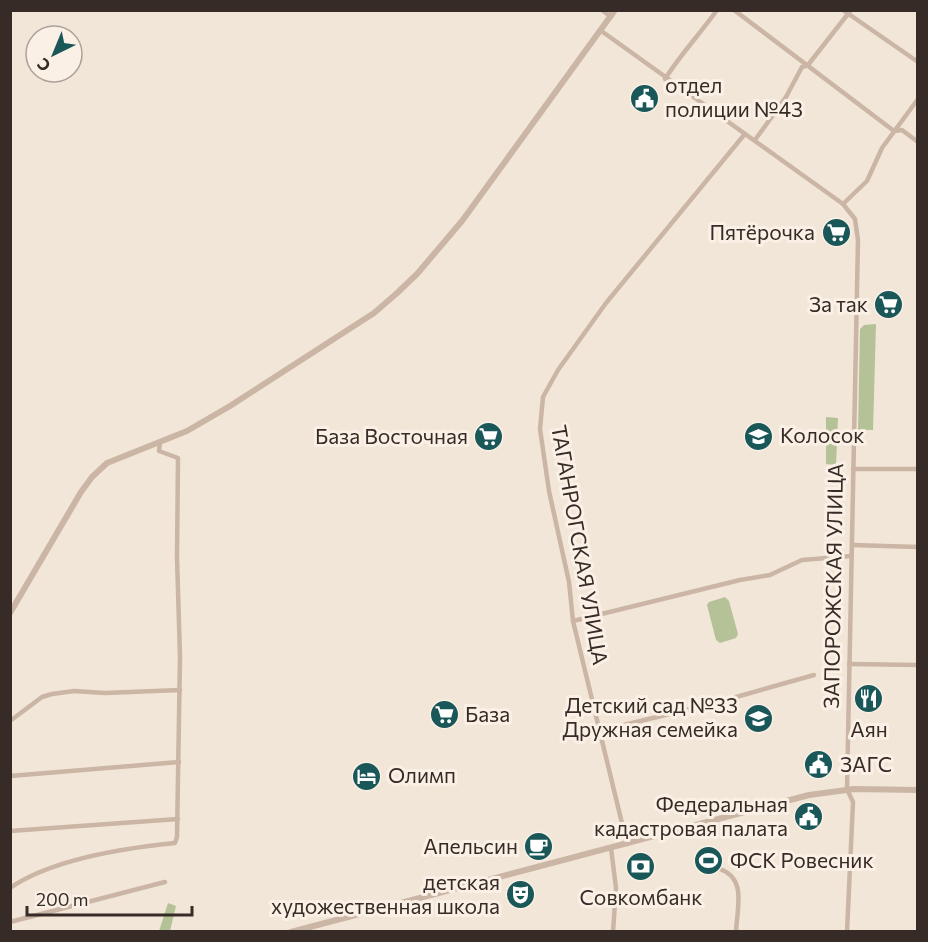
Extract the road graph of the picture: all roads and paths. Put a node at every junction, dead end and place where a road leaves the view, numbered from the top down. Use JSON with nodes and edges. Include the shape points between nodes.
{"nodes":[{"id":1,"x":602,"y":10,"type":"edge"},
{"id":2,"x":717,"y":10,"type":"edge"},
{"id":3,"x":734,"y":10,"type":"edge"},
{"id":4,"x":847,"y":12,"type":"edge"},
{"id":5,"x":613,"y":14,"type":"edge"},
{"id":6,"x":600,"y":30,"type":"junction"},
{"id":7,"x":918,"y":62,"type":"edge"},
{"id":8,"x":808,"y":64,"type":"junction"},
{"id":9,"x":665,"y":79,"type":"junction"},
{"id":10,"x":918,"y":99,"type":"edge"},
{"id":11,"x":894,"y":131,"type":"junction"},
{"id":12,"x":744,"y":135,"type":"junction"},
{"id":13,"x":755,"y":140,"type":"junction"},
{"id":14,"x":918,"y":142,"type":"edge"},
{"id":15,"x":843,"y":204,"type":"junction"},
{"id":16,"x":160,"y":441,"type":"junction"},
{"id":17,"x":853,"y":469,"type":"junction"},
{"id":18,"x":918,"y":469,"type":"edge"},
{"id":19,"x":852,"y":545,"type":"junction"},
{"id":20,"x":918,"y":547,"type":"edge"},
{"id":21,"x":851,"y":556,"type":"junction"},
{"id":22,"x":10,"y":613,"type":"edge"},
{"id":23,"x":573,"y":621,"type":"junction"},
{"id":24,"x":849,"y":664,"type":"junction"},
{"id":25,"x":918,"y":665,"type":"edge"},
{"id":26,"x":814,"y":675,"type":"dead end"},
{"id":27,"x":180,"y":690,"type":"junction"},
{"id":28,"x":10,"y":721,"type":"edge"},
{"id":29,"x":598,"y":731,"type":"junction"},
{"id":30,"x":179,"y":762,"type":"junction"},
{"id":31,"x":10,"y":776,"type":"edge"},
{"id":32,"x":847,"y":789,"type":"junction"},
{"id":33,"x":918,"y":790,"type":"edge"},
{"id":34,"x":177,"y":819,"type":"junction"},
{"id":35,"x":10,"y":831,"type":"edge"},
{"id":36,"x":627,"y":844,"type":"junction"},
{"id":37,"x":611,"y":848,"type":"junction"},
{"id":38,"x":720,"y":869,"type":"dead end"},
{"id":39,"x":165,"y":882,"type":"dead end"},
{"id":40,"x":10,"y":888,"type":"edge"},
{"id":41,"x":10,"y":922,"type":"edge"},
{"id":42,"x":318,"y":928,"type":"edge"},
{"id":43,"x":291,"y":932,"type":"edge"},
{"id":44,"x":613,"y":932,"type":"edge"},
{"id":45,"x":736,"y":932,"type":"edge"},
{"id":46,"x":848,"y":932,"type":"edge"}],
"edges":[{"from":1,"to":5,"type":"street"},
{"from":2,"to":9,"type":"street"},
{"from":3,"to":8,"type":"street"},
{"from":4,"to":7,"type":"street"},
{"from":4,"to":8,"type":"street"},
{"from":5,"to":6,"type":"street"},
{"from":6,"to":9,"type":"street"},
{"from":6,"to":16,"type":"street","via":[[462,221],[411,281],[374,313],[276,377],[195,426]]},
{"from":8,"to":11,"type":"street"},
{"from":8,"to":13,"type":"street","via":[[802,67]]},
{"from":9,"to":12,"type":"street"},
{"from":10,"to":11,"type":"street"},
{"from":11,"to":14,"type":"street","via":[[902,130]]},
{"from":11,"to":15,"type":"street","via":[[867,181]]},
{"from":12,"to":13,"type":"street"},
{"from":12,"to":23,"type":"street","name":"ТАГАНРОГСКАЯ УЛИЦА","via":[[606,303],[543,397],[540,429]]},
{"from":13,"to":15,"type":"street"},
{"from":15,"to":17,"type":"street","name":"ЗАПОРОЖСКАЯ УЛИЦА","via":[[855,219],[858,240]]},
{"from":16,"to":22,"type":"street","via":[[107,463],[92,477]]},
{"from":16,"to":27,"type":"street","via":[[159,451],[178,458]]},
{"from":17,"to":18,"type":"street"},
{"from":17,"to":19,"type":"street","name":"ЗАПОРОЖСКАЯ УЛИЦА"},
{"from":19,"to":20,"type":"street"},
{"from":19,"to":21,"type":"street","name":"ЗАПОРОЖСКАЯ УЛИЦА"},
{"from":21,"to":23,"type":"street","via":[[802,560],[770,575]]},
{"from":21,"to":24,"type":"street","name":"ЗАПОРОЖСКАЯ УЛИЦА"},
{"from":23,"to":29,"type":"street","name":"ТАГАНРОГСКАЯ УЛИЦА"},
{"from":24,"to":25,"type":"street"},
{"from":24,"to":32,"type":"street","name":"ЗАПОРОЖСКАЯ УЛИЦА"},
{"from":26,"to":29,"type":"street"},
{"from":27,"to":28,"type":"street","via":[[52,694]]},
{"from":27,"to":30,"type":"street"},
{"from":29,"to":36,"type":"street","name":"ТАГАНРОГСКАЯ УЛИЦА"},
{"from":30,"to":31,"type":"street"},
{"from":30,"to":34,"type":"street"},
{"from":32,"to":33,"type":"street"},
{"from":32,"to":36,"type":"street","via":[[808,795]]},
{"from":32,"to":46,"type":"street","name":"ЗАПОРОЖСКАЯ УЛИЦА","via":[[853,802]]},
{"from":34,"to":35,"type":"street"},
{"from":34,"to":40,"type":"street","via":[[174,843],[97,855],[29,875]]},
{"from":36,"to":37,"type":"street"},
{"from":37,"to":42,"type":"street"},
{"from":37,"to":44,"type":"street","via":[[616,888]]},
{"from":38,"to":45,"type":"street","via":[[732,873],[738,882]]},
{"from":39,"to":41,"type":"street"},
{"from":42,"to":43,"type":"street"}]}
